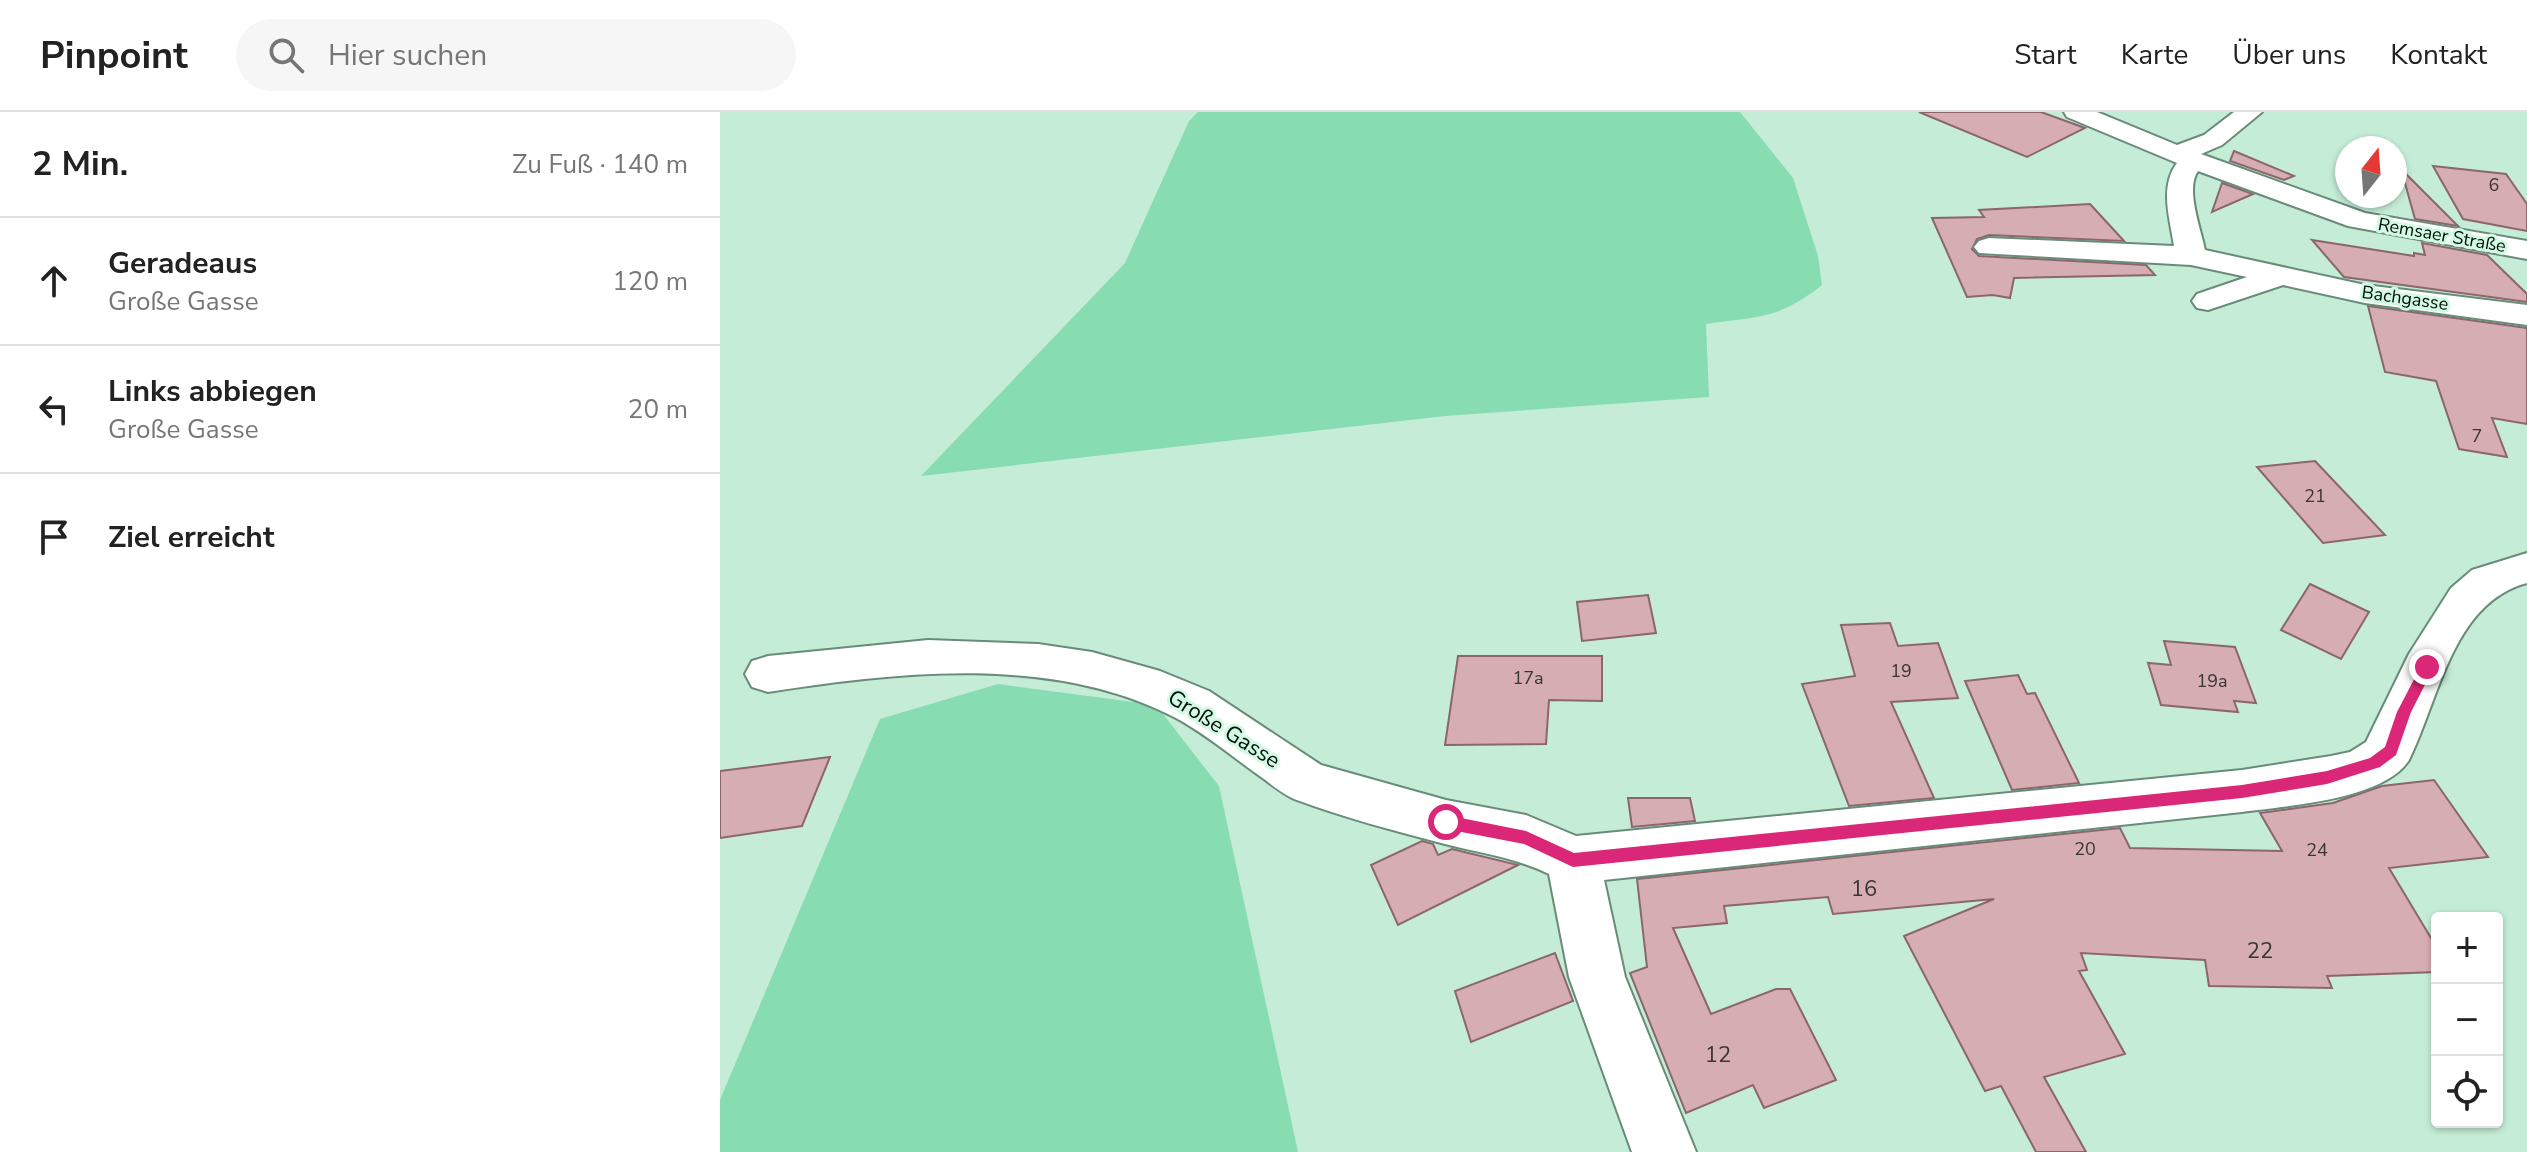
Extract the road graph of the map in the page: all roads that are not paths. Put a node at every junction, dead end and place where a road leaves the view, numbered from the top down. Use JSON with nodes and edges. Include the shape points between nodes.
{"nodes":[{"id":1,"x":2076,"y":112,"type":"edge"},
{"id":2,"x":2134,"y":112,"type":"edge"},
{"id":3,"x":2250,"y":112,"type":"edge"},
{"id":4,"x":2164,"y":129,"type":"dead end"},
{"id":5,"x":2185,"y":157,"type":"junction"},
{"id":6,"x":1989,"y":247,"type":"dead end"},
{"id":7,"x":2527,"y":250,"type":"edge"},
{"id":8,"x":2191,"y":256,"type":"junction"},
{"id":9,"x":2283,"y":275,"type":"junction"},
{"id":10,"x":2208,"y":301,"type":"dead end"},
{"id":11,"x":2527,"y":315,"type":"edge"},
{"id":12,"x":2527,"y":568,"type":"edge"},
{"id":13,"x":768,"y":674,"type":"dead end"},
{"id":14,"x":1573,"y":860,"type":"junction"},
{"id":15,"x":1664,"y":1152,"type":"edge"}],
"edges":[{"from":1,"to":5,"type":"street","name":"Remsaer Straße"},
{"from":2,"to":4,"type":"street"},
{"from":3,"to":5,"type":"street"},
{"from":5,"to":7,"type":"street","name":"Remsaer Straße","via":[[2358,220]]},
{"from":5,"to":8,"type":"street","via":[[2181,201]]},
{"from":6,"to":8,"type":"street","name":"Bachgasse"},
{"from":8,"to":9,"type":"street","name":"Bachgasse"},
{"from":9,"to":10,"type":"street"},
{"from":9,"to":11,"type":"street","name":"Bachgasse","via":[[2365,294]]},
{"from":12,"to":14,"type":"street","via":[[2478,586],[2427,667],[2391,751],[2375,763],[2242,791]]},
{"from":13,"to":14,"type":"street","name":"Große Gasse","via":[[896,658],[999,660],[1100,671],[1192,704],[1307,782],[1446,822],[1526,838]]},
{"from":14,"to":15,"type":"street","via":[[1597,977]]}]}
